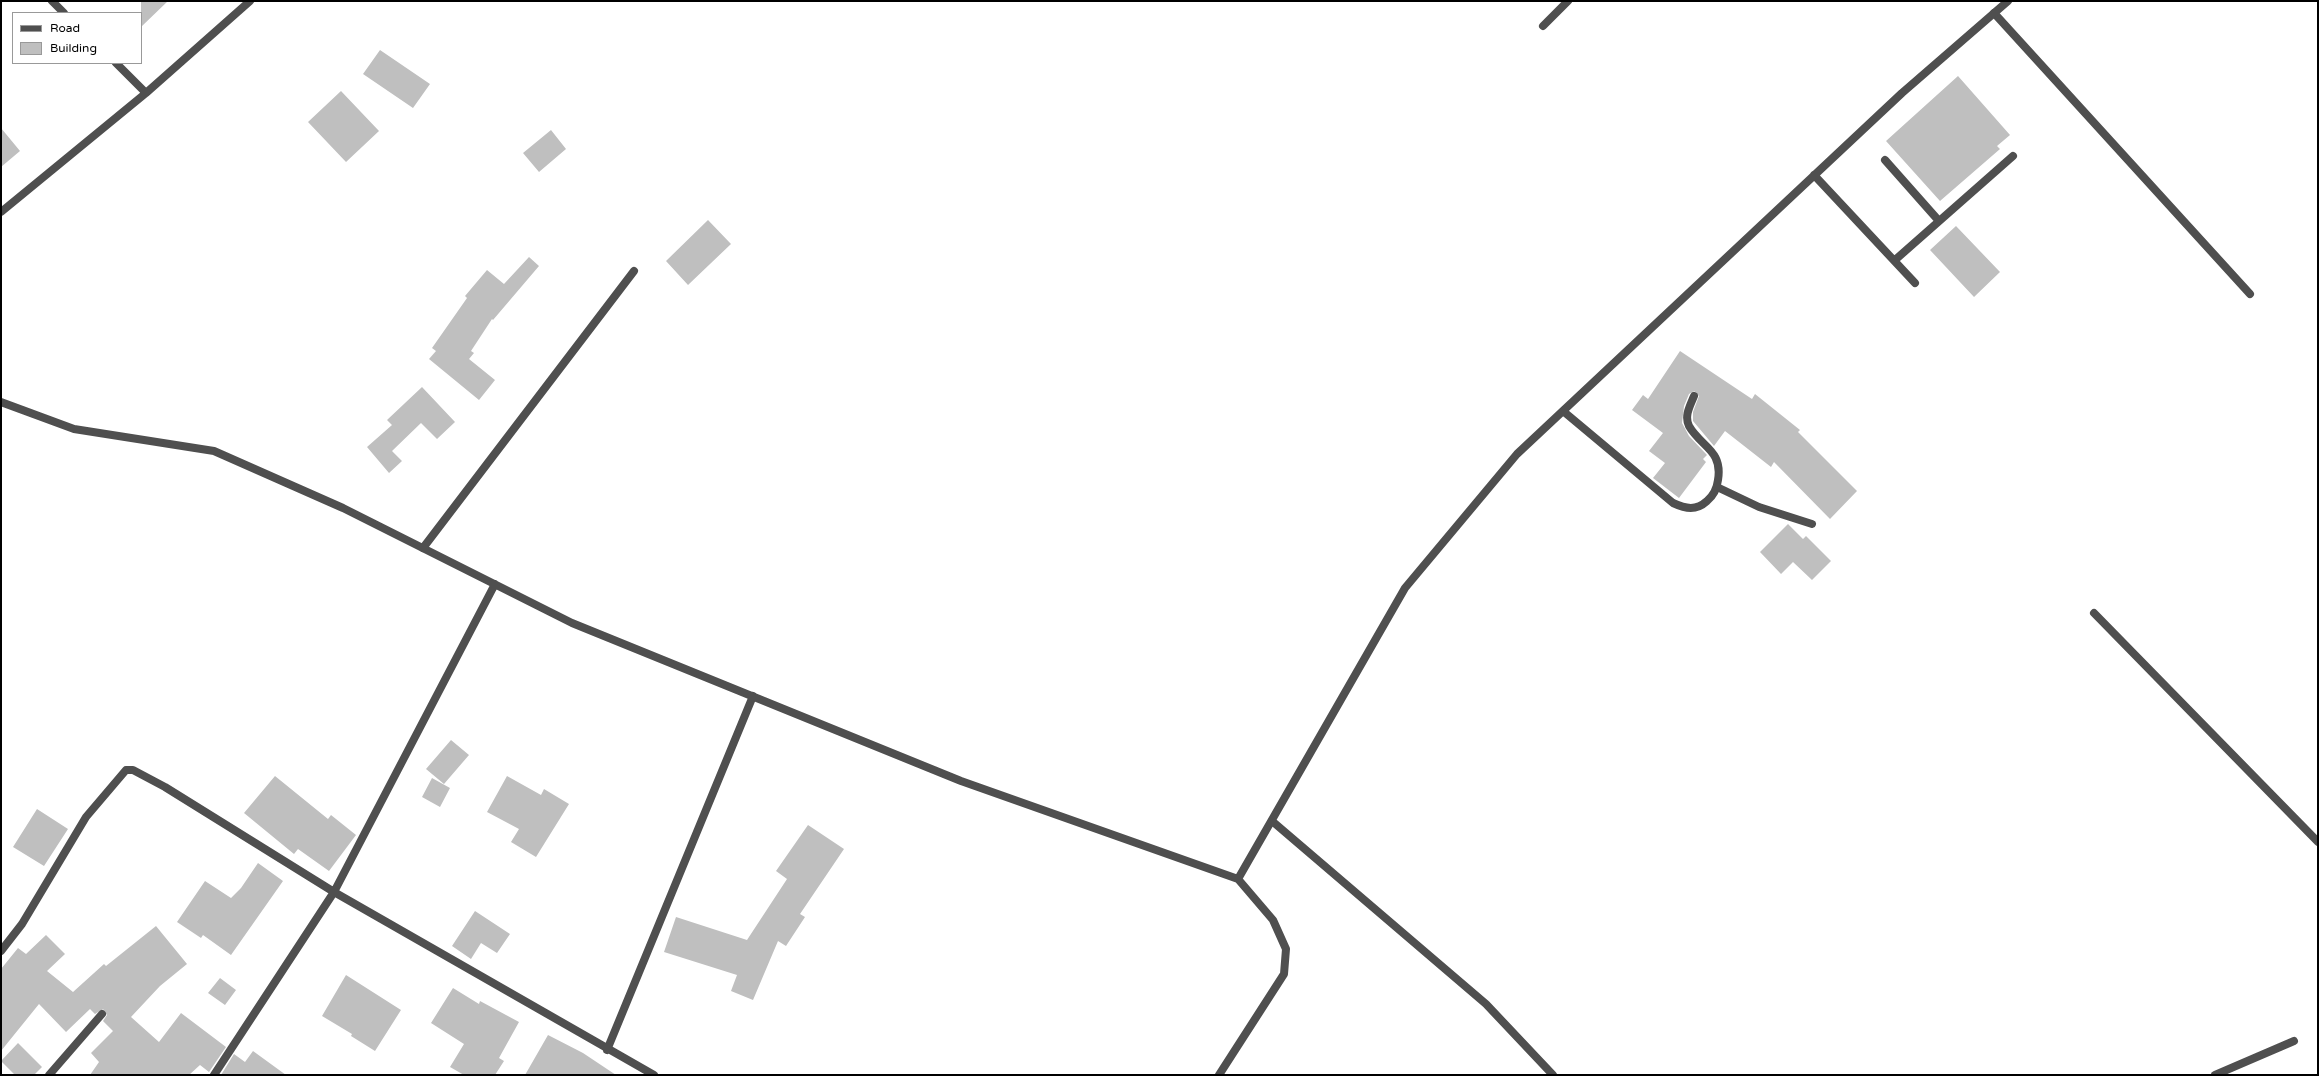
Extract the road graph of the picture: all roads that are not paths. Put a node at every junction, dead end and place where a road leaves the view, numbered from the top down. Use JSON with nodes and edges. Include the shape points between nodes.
{"nodes":[{"id":1,"x":52,"y":1,"type":"edge"},
{"id":2,"x":250,"y":1,"type":"edge"},
{"id":3,"x":1568,"y":1,"type":"edge"},
{"id":4,"x":2008,"y":1,"type":"edge"},
{"id":5,"x":63,"y":12,"type":"edge"},
{"id":6,"x":1994,"y":13,"type":"junction"},
{"id":7,"x":1542,"y":26,"type":"dead end"},
{"id":8,"x":117,"y":64,"type":"edge"},
{"id":9,"x":146,"y":93,"type":"junction"},
{"id":10,"x":2013,"y":156,"type":"dead end"},
{"id":11,"x":1885,"y":160,"type":"dead end"},
{"id":12,"x":1814,"y":176,"type":"junction"},
{"id":13,"x":1,"y":212,"type":"edge"},
{"id":14,"x":1939,"y":221,"type":"junction"},
{"id":15,"x":1895,"y":260,"type":"junction"},
{"id":16,"x":634,"y":271,"type":"dead end"},
{"id":17,"x":1916,"y":283,"type":"dead end"},
{"id":18,"x":2250,"y":294,"type":"dead end"},
{"id":19,"x":1694,"y":396,"type":"dead end"},
{"id":20,"x":1,"y":402,"type":"edge"},
{"id":21,"x":1563,"y":411,"type":"junction"},
{"id":22,"x":1717,"y":487,"type":"junction"},
{"id":23,"x":1812,"y":524,"type":"dead end"},
{"id":24,"x":423,"y":548,"type":"junction"},
{"id":25,"x":495,"y":584,"type":"junction"},
{"id":26,"x":2094,"y":612,"type":"dead end"},
{"id":27,"x":752,"y":696,"type":"junction"},
{"id":28,"x":1272,"y":821,"type":"junction"},
{"id":29,"x":2318,"y":842,"type":"edge"},
{"id":30,"x":1238,"y":879,"type":"junction"},
{"id":31,"x":334,"y":892,"type":"junction"},
{"id":32,"x":1,"y":951,"type":"edge"},
{"id":33,"x":102,"y":1014,"type":"dead end"},
{"id":34,"x":2294,"y":1041,"type":"dead end"},
{"id":35,"x":607,"y":1050,"type":"junction"},
{"id":36,"x":49,"y":1075,"type":"edge"},
{"id":37,"x":214,"y":1075,"type":"edge"},
{"id":38,"x":654,"y":1075,"type":"edge"},
{"id":39,"x":1219,"y":1075,"type":"edge"},
{"id":40,"x":1552,"y":1075,"type":"edge"},
{"id":41,"x":2214,"y":1075,"type":"edge"}],
"edges":[{"from":1,"to":5,"type":"street"},
{"from":2,"to":9,"type":"street"},
{"from":3,"to":7,"type":"street"},
{"from":4,"to":6,"type":"street"},
{"from":6,"to":12,"type":"street","via":[[1902,93]]},
{"from":6,"to":18,"type":"street"},
{"from":8,"to":9,"type":"street"},
{"from":9,"to":13,"type":"street"},
{"from":10,"to":14,"type":"street"},
{"from":11,"to":14,"type":"street"},
{"from":12,"to":15,"type":"street"},
{"from":12,"to":21,"type":"street"},
{"from":14,"to":15,"type":"street"},
{"from":15,"to":17,"type":"street"},
{"from":16,"to":24,"type":"street"},
{"from":19,"to":22,"type":"street","via":[[1687,415],[1689,426],[1716,457],[1720,470]]},
{"from":20,"to":24,"type":"street","via":[[74,429],[214,451],[343,508]]},
{"from":21,"to":22,"type":"street","via":[[1673,504],[1696,508],[1707,501]]},
{"from":21,"to":28,"type":"street","via":[[1517,454],[1406,588]]},
{"from":22,"to":23,"type":"street","via":[[1764,509]]},
{"from":24,"to":25,"type":"street"},
{"from":25,"to":27,"type":"street","via":[[572,623]]},
{"from":25,"to":31,"type":"street"},
{"from":26,"to":29,"type":"street"},
{"from":27,"to":30,"type":"street","via":[[961,781]]},
{"from":27,"to":35,"type":"street"},
{"from":28,"to":30,"type":"street"},
{"from":28,"to":40,"type":"street","via":[[1486,1004]]},
{"from":30,"to":39,"type":"street","via":[[1273,920],[1286,949],[1284,974]]},
{"from":31,"to":32,"type":"street","via":[[165,787],[133,770],[126,770],[86,817],[22,924]]},
{"from":31,"to":35,"type":"street"},
{"from":31,"to":37,"type":"street"},
{"from":33,"to":36,"type":"street"},
{"from":34,"to":41,"type":"street"},
{"from":35,"to":38,"type":"street"}]}
